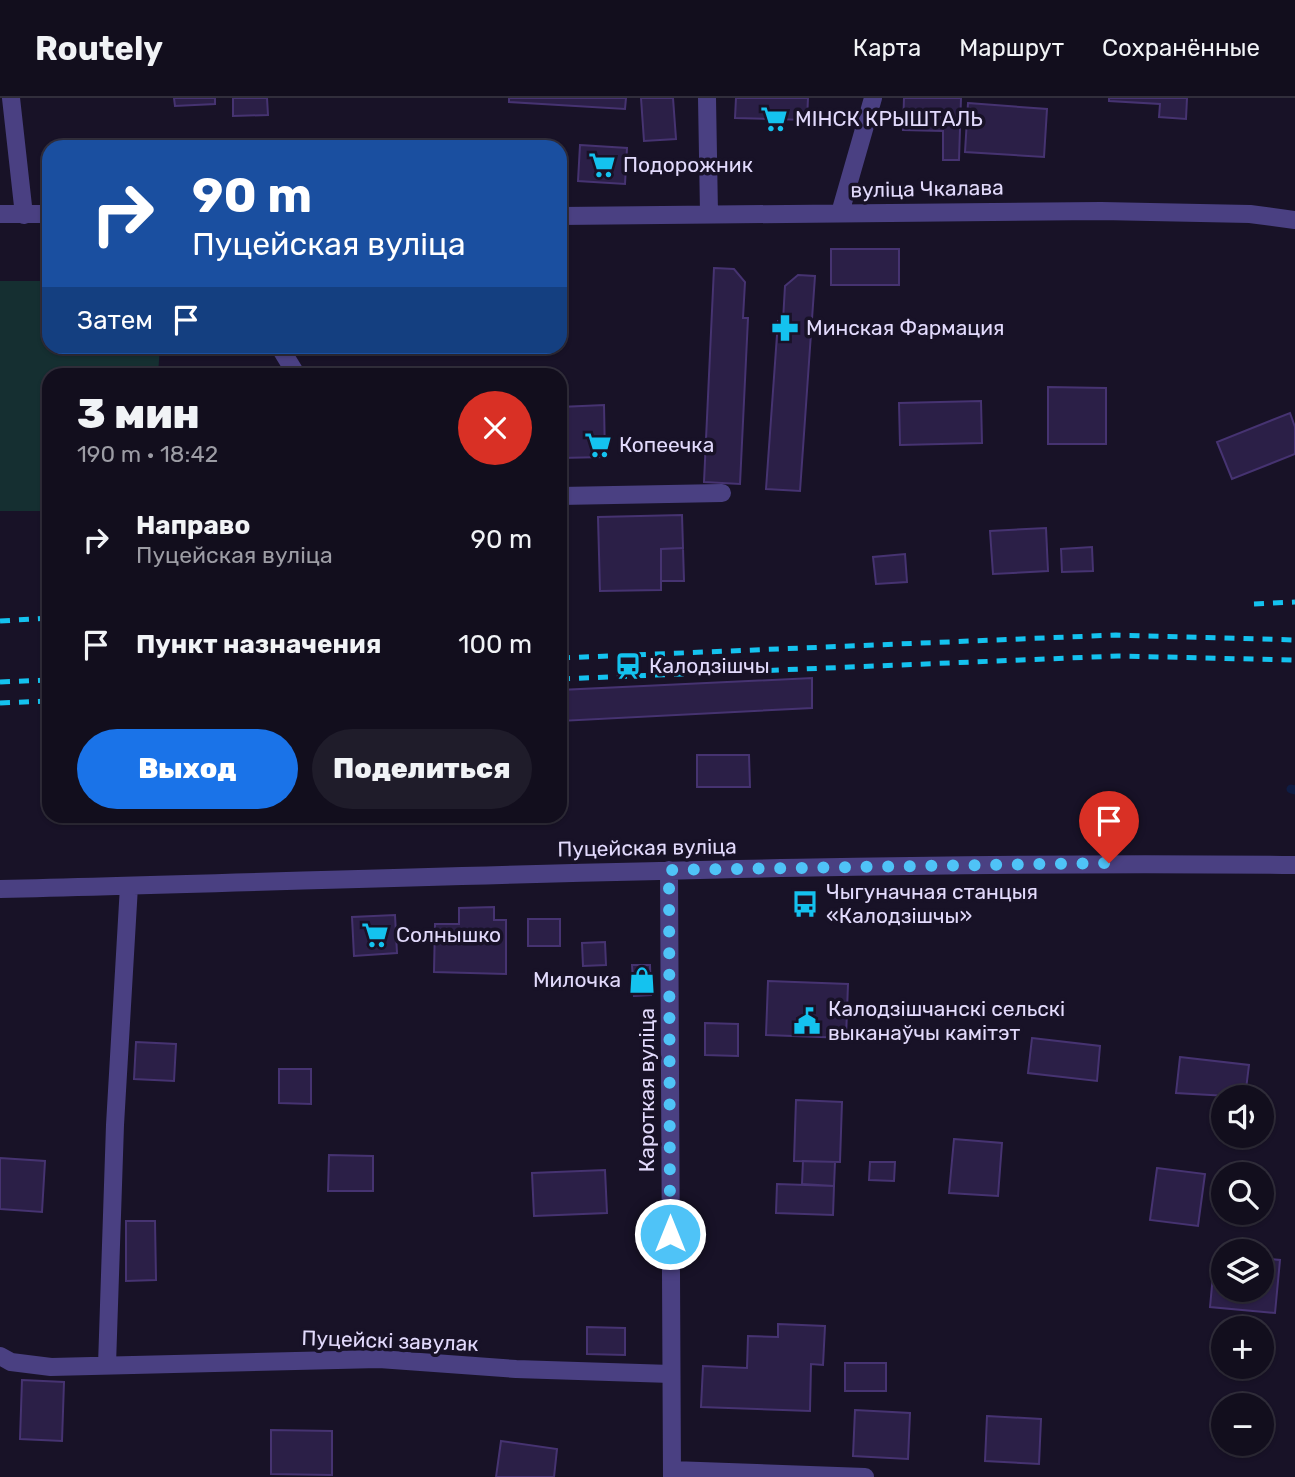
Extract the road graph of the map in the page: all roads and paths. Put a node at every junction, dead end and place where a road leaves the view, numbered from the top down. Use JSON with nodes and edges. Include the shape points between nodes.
{"nodes":[{"id":1,"x":11,"y":98,"type":"edge"},
{"id":2,"x":707,"y":98,"type":"edge"},
{"id":3,"x":873,"y":98,"type":"edge"},
{"id":4,"x":709,"y":213,"type":"junction"},
{"id":5,"x":840,"y":213,"type":"junction"},
{"id":6,"x":42,"y":214,"type":"edge"},
{"id":7,"x":0,"y":215,"type":"edge"},
{"id":8,"x":24,"y":215,"type":"junction"},
{"id":9,"x":567,"y":216,"type":"edge"},
{"id":10,"x":1295,"y":220,"type":"edge"},
{"id":11,"x":722,"y":493,"type":"dead end"},
{"id":12,"x":567,"y":496,"type":"edge"},
{"id":13,"x":1295,"y":865,"type":"edge"},
{"id":14,"x":669,"y":870,"type":"junction"},
{"id":15,"x":129,"y":886,"type":"junction"},
{"id":16,"x":0,"y":890,"type":"edge"},
{"id":17,"x":0,"y":1356,"type":"edge"},
{"id":18,"x":107,"y":1365,"type":"junction"},
{"id":19,"x":671,"y":1374,"type":"junction"},
{"id":20,"x":672,"y":1474,"type":"edge"},
{"id":21,"x":721,"y":1474,"type":"edge"},
{"id":22,"x":865,"y":1477,"type":"edge"}],
"edges":[{"from":1,"to":8,"type":"street"},
{"from":2,"to":4,"type":"street"},
{"from":3,"to":5,"type":"street"},
{"from":4,"to":5,"type":"street","name":"вуліца Чкалава"},
{"from":4,"to":9,"type":"street","name":"вуліца Чкалава"},
{"from":5,"to":10,"type":"street","name":"вуліца Чкалава","via":[[1114,211],[1250,214]]},
{"from":6,"to":8,"type":"street"},
{"from":7,"to":8,"type":"street"},
{"from":11,"to":12,"type":"street"},
{"from":13,"to":14,"type":"street","name":"Пуцейская вуліца"},
{"from":14,"to":15,"type":"street","name":"Пуцейская вуліца"},
{"from":14,"to":19,"type":"street","name":"Кароткая вуліца"},
{"from":15,"to":16,"type":"street","name":"Пуцейская вуліца"},
{"from":15,"to":18,"type":"street"},
{"from":17,"to":18,"type":"street","name":"Пуцейскі завулак","via":[[11,1362],[51,1367]]},
{"from":18,"to":19,"type":"street","name":"Пуцейскі завулак","via":[[379,1359]]},
{"from":19,"to":20,"type":"street","name":"Кароткая вуліца"},
{"from":20,"to":21,"type":"street"},
{"from":21,"to":22,"type":"street"}]}
